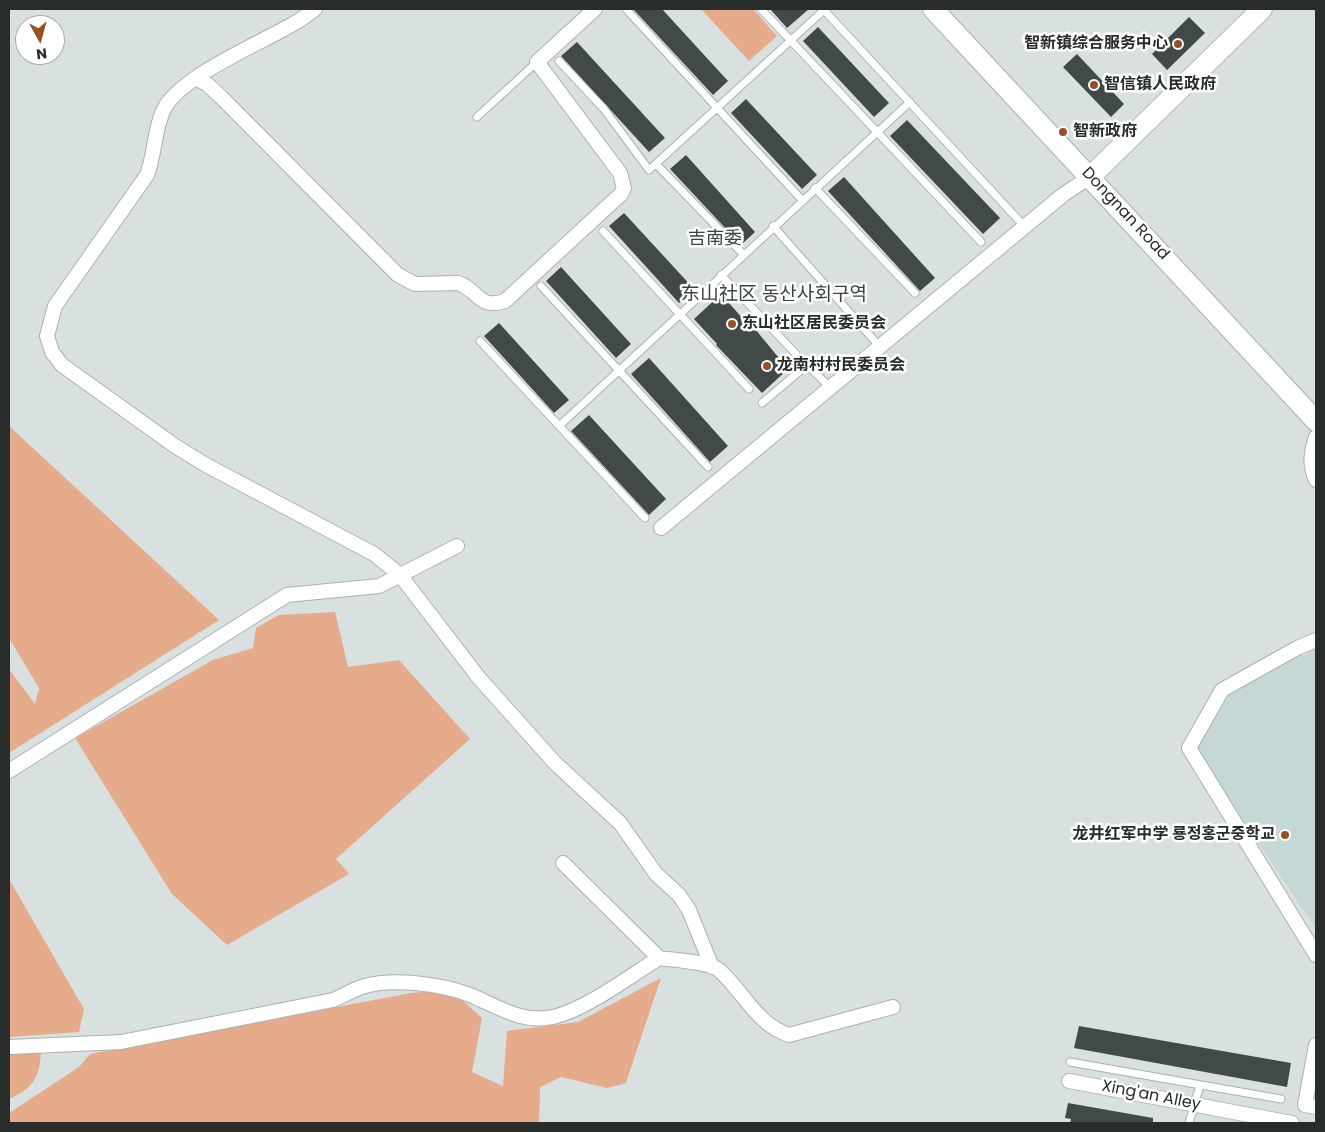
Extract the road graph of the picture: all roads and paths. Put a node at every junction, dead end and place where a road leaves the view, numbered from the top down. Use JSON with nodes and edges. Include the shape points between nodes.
{"nodes":[{"id":1,"x":316,"y":9,"type":"edge"},
{"id":2,"x":595,"y":9,"type":"edge"},
{"id":3,"x":626,"y":9,"type":"edge"},
{"id":4,"x":761,"y":9,"type":"edge"},
{"id":5,"x":824,"y":9,"type":"edge"},
{"id":6,"x":932,"y":9,"type":"edge"},
{"id":7,"x":1262,"y":9,"type":"edge"},
{"id":8,"x":791,"y":41,"type":"junction"},
{"id":9,"x":559,"y":60,"type":"dead end"},
{"id":10,"x":537,"y":62,"type":"junction"},
{"id":11,"x":197,"y":79,"type":"junction"},
{"id":12,"x":910,"y":102,"type":"junction"},
{"id":13,"x":717,"y":108,"type":"junction"},
{"id":14,"x":477,"y":117,"type":"dead end"},
{"id":15,"x":876,"y":132,"type":"junction"},
{"id":16,"x":656,"y":164,"type":"junction"},
{"id":17,"x":1090,"y":177,"type":"junction"},
{"id":18,"x":815,"y":188,"type":"junction"},
{"id":19,"x":802,"y":200,"type":"junction"},
{"id":20,"x":773,"y":226,"type":"junction"},
{"id":21,"x":1025,"y":227,"type":"junction"},
{"id":22,"x":603,"y":231,"type":"dead end"},
{"id":23,"x":981,"y":242,"type":"dead end"},
{"id":24,"x":743,"y":254,"type":"junction"},
{"id":25,"x":721,"y":275,"type":"junction"},
{"id":26,"x":541,"y":286,"type":"dead end"},
{"id":27,"x":915,"y":293,"type":"dead end"},
{"id":28,"x":680,"y":314,"type":"junction"},
{"id":29,"x":480,"y":341,"type":"dead end"},
{"id":30,"x":880,"y":347,"type":"junction"},
{"id":31,"x":796,"y":354,"type":"dead end"},
{"id":32,"x":618,"y":369,"type":"junction"},
{"id":33,"x":749,"y":388,"type":"dead end"},
{"id":34,"x":832,"y":388,"type":"junction"},
{"id":35,"x":762,"y":403,"type":"dead end"},
{"id":36,"x":1316,"y":421,"type":"edge"},
{"id":37,"x":559,"y":426,"type":"junction"},
{"id":38,"x":1316,"y":437,"type":"edge"},
{"id":39,"x":708,"y":467,"type":"dead end"},
{"id":40,"x":1316,"y":480,"type":"edge"},
{"id":41,"x":645,"y":518,"type":"dead end"},
{"id":42,"x":661,"y":528,"type":"dead end"},
{"id":43,"x":457,"y":546,"type":"dead end"},
{"id":44,"x":400,"y":575,"type":"junction"},
{"id":45,"x":1316,"y":640,"type":"edge"},
{"id":46,"x":9,"y":771,"type":"edge"},
{"id":47,"x":563,"y":863,"type":"dead end"},
{"id":48,"x":1316,"y":955,"type":"edge"},
{"id":49,"x":659,"y":958,"type":"junction"},
{"id":50,"x":712,"y":967,"type":"junction"},
{"id":51,"x":893,"y":1007,"type":"dead end"},
{"id":52,"x":1316,"y":1044,"type":"edge"},
{"id":53,"x":9,"y":1047,"type":"edge"},
{"id":54,"x":1070,"y":1062,"type":"dead end"},
{"id":55,"x":1070,"y":1081,"type":"dead end"},
{"id":56,"x":1200,"y":1085,"type":"junction"},
{"id":57,"x":1281,"y":1099,"type":"dead end"},
{"id":58,"x":1194,"y":1105,"type":"junction"},
{"id":59,"x":1316,"y":1107,"type":"edge"},
{"id":60,"x":1189,"y":1123,"type":"edge"},
{"id":61,"x":1292,"y":1123,"type":"edge"}],
"edges":[{"from":1,"to":11,"type":"street","via":[[295,24],[215,65]]},
{"from":2,"to":10,"type":"street"},
{"from":3,"to":13,"type":"lane"},
{"from":4,"to":8,"type":"lane"},
{"from":5,"to":8,"type":"lane"},
{"from":5,"to":12,"type":"lane"},
{"from":6,"to":17,"type":"main road","name":"Dongnan Road"},
{"from":7,"to":17,"type":"main road"},
{"from":8,"to":13,"type":"lane"},
{"from":8,"to":15,"type":"lane"},
{"from":9,"to":16,"type":"lane","via":[[604,109],[649,170]]},
{"from":10,"to":11,"type":"street","via":[[620,173],[624,188],[505,301],[496,304],[486,304],[458,283],[415,284],[398,275],[221,97]]},
{"from":10,"to":14,"type":"lane"},
{"from":11,"to":44,"type":"street","via":[[174,96],[163,110],[148,174],[55,306],[47,336],[52,352],[62,364],[175,446],[374,554]]},
{"from":12,"to":15,"type":"lane"},
{"from":12,"to":21,"type":"lane"},
{"from":13,"to":16,"type":"lane"},
{"from":13,"to":19,"type":"lane"},
{"from":15,"to":18,"type":"lane"},
{"from":15,"to":23,"type":"lane"},
{"from":16,"to":24,"type":"lane"},
{"from":17,"to":21,"type":"street"},
{"from":17,"to":36,"type":"main road","name":"Dongnan Road"},
{"from":18,"to":19,"type":"lane"},
{"from":18,"to":27,"type":"lane"},
{"from":19,"to":20,"type":"lane"},
{"from":20,"to":24,"type":"lane"},
{"from":20,"to":30,"type":"lane"},
{"from":21,"to":30,"type":"street"},
{"from":22,"to":28,"type":"lane"},
{"from":24,"to":25,"type":"lane"},
{"from":25,"to":28,"type":"lane"},
{"from":25,"to":31,"type":"lane"},
{"from":26,"to":32,"type":"lane"},
{"from":28,"to":32,"type":"lane"},
{"from":28,"to":33,"type":"lane"},
{"from":29,"to":37,"type":"lane"},
{"from":30,"to":34,"type":"street"},
{"from":32,"to":37,"type":"lane"},
{"from":32,"to":39,"type":"lane"},
{"from":34,"to":35,"type":"lane","via":[[807,365]]},
{"from":34,"to":42,"type":"street"},
{"from":37,"to":41,"type":"lane"},
{"from":38,"to":40,"type":"street","via":[[1311,458]]},
{"from":43,"to":44,"type":"street"},
{"from":44,"to":46,"type":"street","via":[[379,586],[287,595]]},
{"from":44,"to":50,"type":"street","via":[[479,678],[555,763],[620,823],[656,874],[679,896],[689,910]]},
{"from":45,"to":48,"type":"street","via":[[1222,690],[1188,748]]},
{"from":47,"to":49,"type":"street"},
{"from":49,"to":50,"type":"street"},
{"from":49,"to":53,"type":"street","via":[[581,1006],[553,1017],[509,1014],[447,987],[398,983],[365,986],[334,1000],[121,1042]]},
{"from":50,"to":51,"type":"street","via":[[718,969],[750,1007],[775,1030],[789,1035]]},
{"from":52,"to":59,"type":"street","via":[[1305,1105]]},
{"from":54,"to":56,"type":"lane"},
{"from":55,"to":58,"type":"street","name":"Xing'an Alley"},
{"from":56,"to":57,"type":"lane"},
{"from":56,"to":58,"type":"lane"},
{"from":58,"to":60,"type":"lane"},
{"from":58,"to":61,"type":"street","name":"Xing'an Alley"}]}
